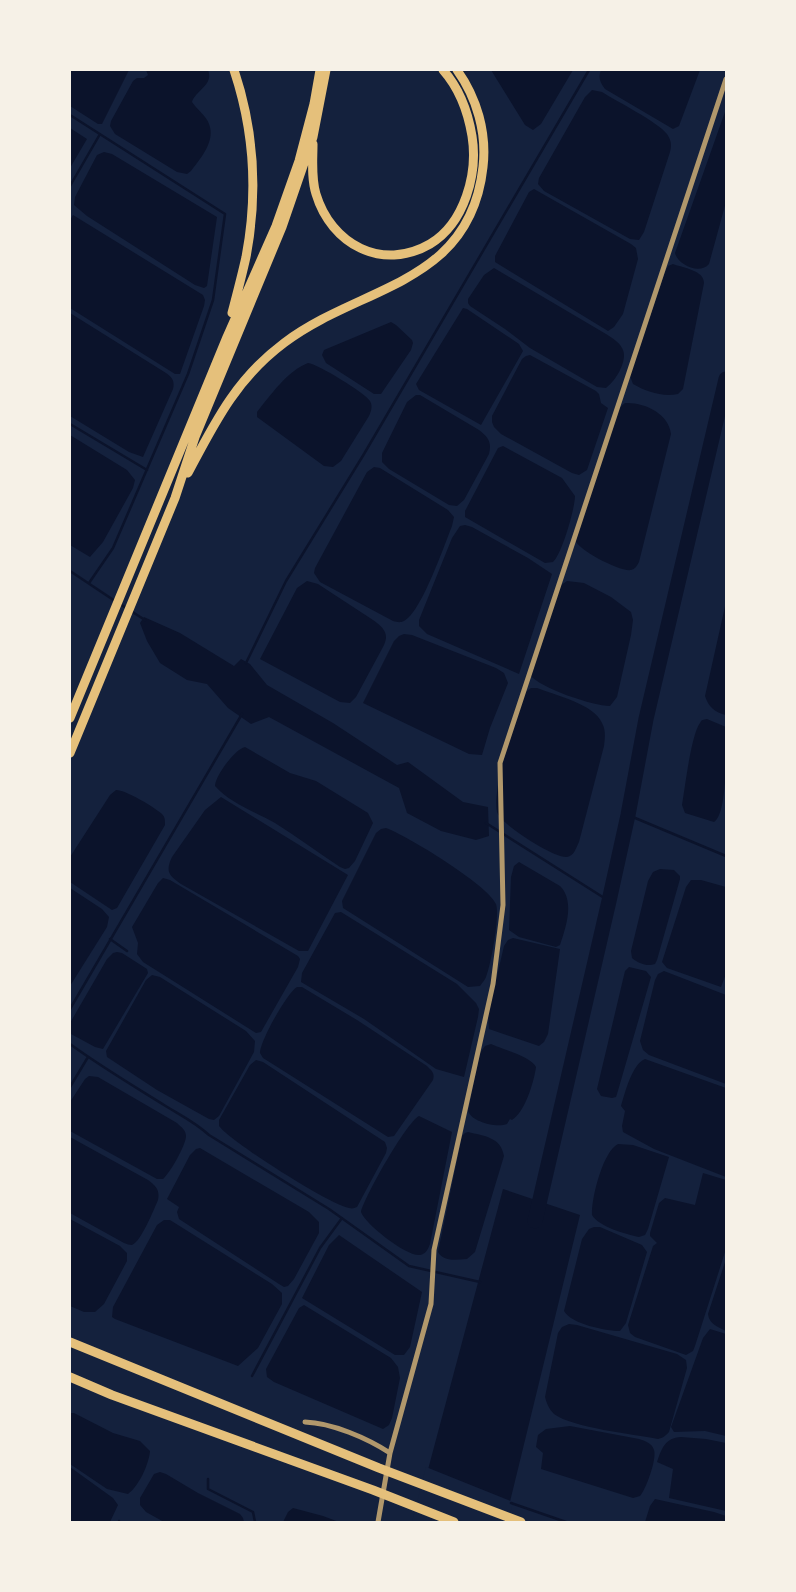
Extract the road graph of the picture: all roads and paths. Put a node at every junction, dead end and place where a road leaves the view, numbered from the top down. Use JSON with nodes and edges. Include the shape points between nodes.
{"nodes":[{"id":1,"x":234,"y":70,"type":"edge"},
{"id":2,"x":320,"y":70,"type":"edge"},
{"id":3,"x":326,"y":70,"type":"edge"},
{"id":4,"x":443,"y":70,"type":"edge"},
{"id":5,"x":457,"y":70,"type":"edge"},
{"id":6,"x":726,"y":78,"type":"edge"},
{"id":7,"x":313,"y":137,"type":"junction"},
{"id":8,"x":279,"y":226,"type":"junction"},
{"id":9,"x":226,"y":337,"type":"junction"},
{"id":10,"x":175,"y":498,"type":"junction"},
{"id":11,"x":70,"y":718,"type":"edge"},
{"id":12,"x":70,"y":753,"type":"edge"},
{"id":13,"x":70,"y":1342,"type":"edge"},
{"id":14,"x":70,"y":1377,"type":"edge"},
{"id":15,"x":305,"y":1422,"type":"dead end"},
{"id":16,"x":390,"y":1453,"type":"junction"},
{"id":17,"x":378,"y":1522,"type":"edge"},
{"id":18,"x":454,"y":1522,"type":"edge"},
{"id":19,"x":522,"y":1522,"type":"edge"}],
"edges":[{"from":1,"to":9,"type":"highway","via":[[242,92],[254,175],[246,257]]},
{"from":2,"to":8,"type":"highway","via":[[314,104]]},
{"from":3,"to":7,"type":"highway"},
{"from":4,"to":7,"type":"highway","via":[[462,100],[474,148],[472,175],[458,216],[431,243],[417,250],[391,255],[372,253],[338,233],[324,216],[315,192]]},
{"from":5,"to":10,"type":"highway","via":[[473,97],[481,124],[484,154],[481,182],[471,212],[458,235],[417,273],[312,323],[257,366],[232,395]]},
{"from":6,"to":16,"type":"street","via":[[500,763],[502,905],[493,984],[434,1250],[431,1304]]},
{"from":7,"to":8,"type":"highway"},
{"from":8,"to":9,"type":"highway"},
{"from":8,"to":10,"type":"highway","via":[[195,437]]},
{"from":9,"to":11,"type":"highway"},
{"from":10,"to":12,"type":"highway"},
{"from":13,"to":19,"type":"highway"},
{"from":14,"to":18,"type":"highway"},
{"from":15,"to":16,"type":"street","via":[[320,1423],[376,1444]]},
{"from":16,"to":17,"type":"street"}]}
